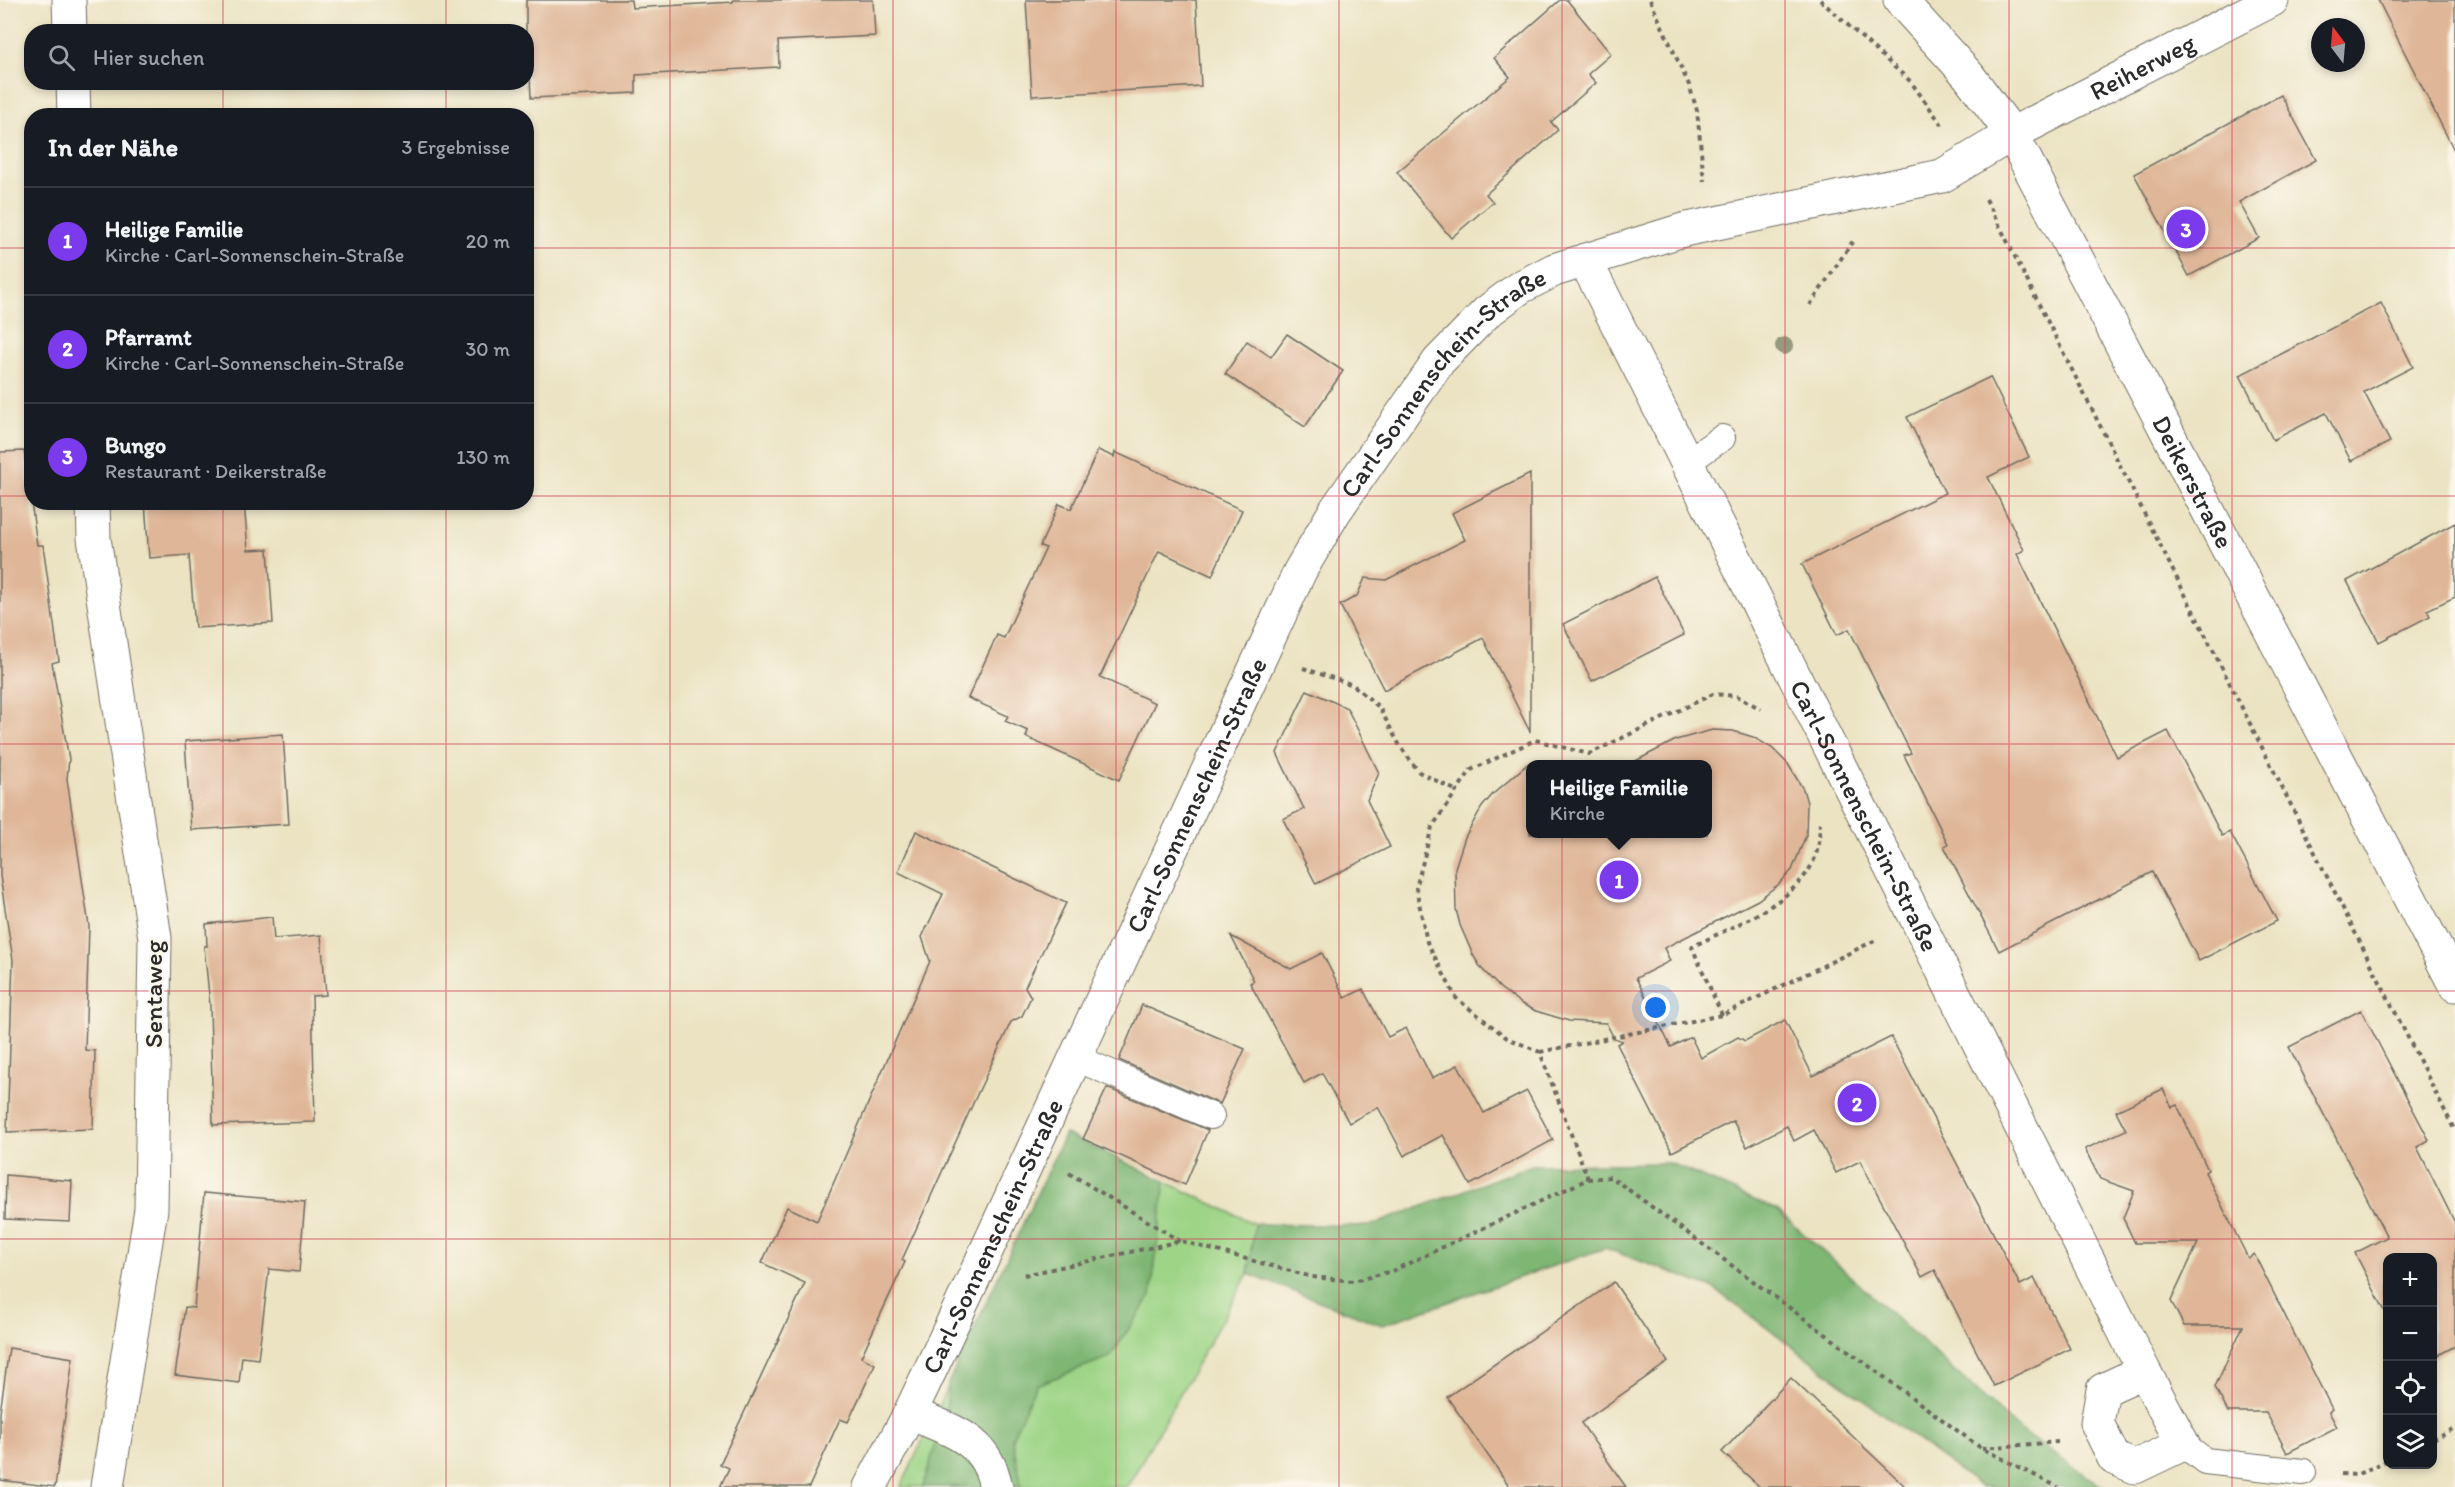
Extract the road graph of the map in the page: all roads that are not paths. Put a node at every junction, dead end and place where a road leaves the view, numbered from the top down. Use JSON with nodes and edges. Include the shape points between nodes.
{"nodes":[{"id":1,"x":69,"y":0,"type":"edge"},
{"id":2,"x":1900,"y":0,"type":"edge"},
{"id":3,"x":2272,"y":0,"type":"edge"},
{"id":4,"x":70,"y":24,"type":"edge"},
{"id":5,"x":73,"y":90,"type":"edge"},
{"id":6,"x":74,"y":108,"type":"edge"},
{"id":7,"x":2012,"y":134,"type":"junction"},
{"id":8,"x":1586,"y":260,"type":"junction"},
{"id":9,"x":1722,"y":438,"type":"dead end"},
{"id":10,"x":1688,"y":462,"type":"junction"},
{"id":11,"x":93,"y":510,"type":"edge"},
{"id":12,"x":2455,"y":984,"type":"edge"},
{"id":13,"x":1076,"y":1058,"type":"junction"},
{"id":14,"x":1210,"y":1116,"type":"dead end"},
{"id":15,"x":2144,"y":1371,"type":"junction"},
{"id":16,"x":910,"y":1413,"type":"junction"},
{"id":17,"x":2183,"y":1444,"type":"junction"},
{"id":18,"x":2303,"y":1472,"type":"road end"},
{"id":19,"x":107,"y":1487,"type":"edge"},
{"id":20,"x":870,"y":1487,"type":"edge"},
{"id":21,"x":996,"y":1487,"type":"edge"}],
"edges":[{"from":1,"to":4,"type":"street"},
{"from":2,"to":7,"type":"street","name":"Deikerstraße","via":[[1968,75]]},
{"from":3,"to":7,"type":"street","name":"Reiherweg"},
{"from":5,"to":6,"type":"street"},
{"from":7,"to":8,"type":"street","name":"Carl-Sonnenschein-Straße","via":[[1942,176],[1683,230]]},
{"from":7,"to":12,"type":"street","name":"Deikerstraße"},
{"from":8,"to":10,"type":"street","name":"Carl-Sonnenschein-Straße"},
{"from":8,"to":13,"type":"street","name":"Carl-Sonnenschein-Straße","via":[[1554,270],[1519,288],[1487,312],[1439,361],[1335,511],[1300,571]]},
{"from":9,"to":10,"type":"lane"},
{"from":10,"to":15,"type":"street","name":"Carl-Sonnenschein-Straße"},
{"from":11,"to":19,"type":"street","name":"Sentaweg","via":[[94,538],[154,938],[151,1209]]},
{"from":13,"to":14,"type":"lane"},
{"from":13,"to":16,"type":"street","name":"Carl-Sonnenschein-Straße"},
{"from":15,"to":17,"type":"street","name":"Carl-Sonnenschein-Straße"},
{"from":15,"to":17,"type":"street","via":[[2103,1390],[2097,1423],[2114,1458],[2135,1467]]},
{"from":16,"to":20,"type":"street","name":"Carl-Sonnenschein-Straße"},
{"from":16,"to":21,"type":"street","via":[[965,1436],[981,1450],[993,1471]]},
{"from":17,"to":18,"type":"lane","via":[[2205,1461]]}]}
